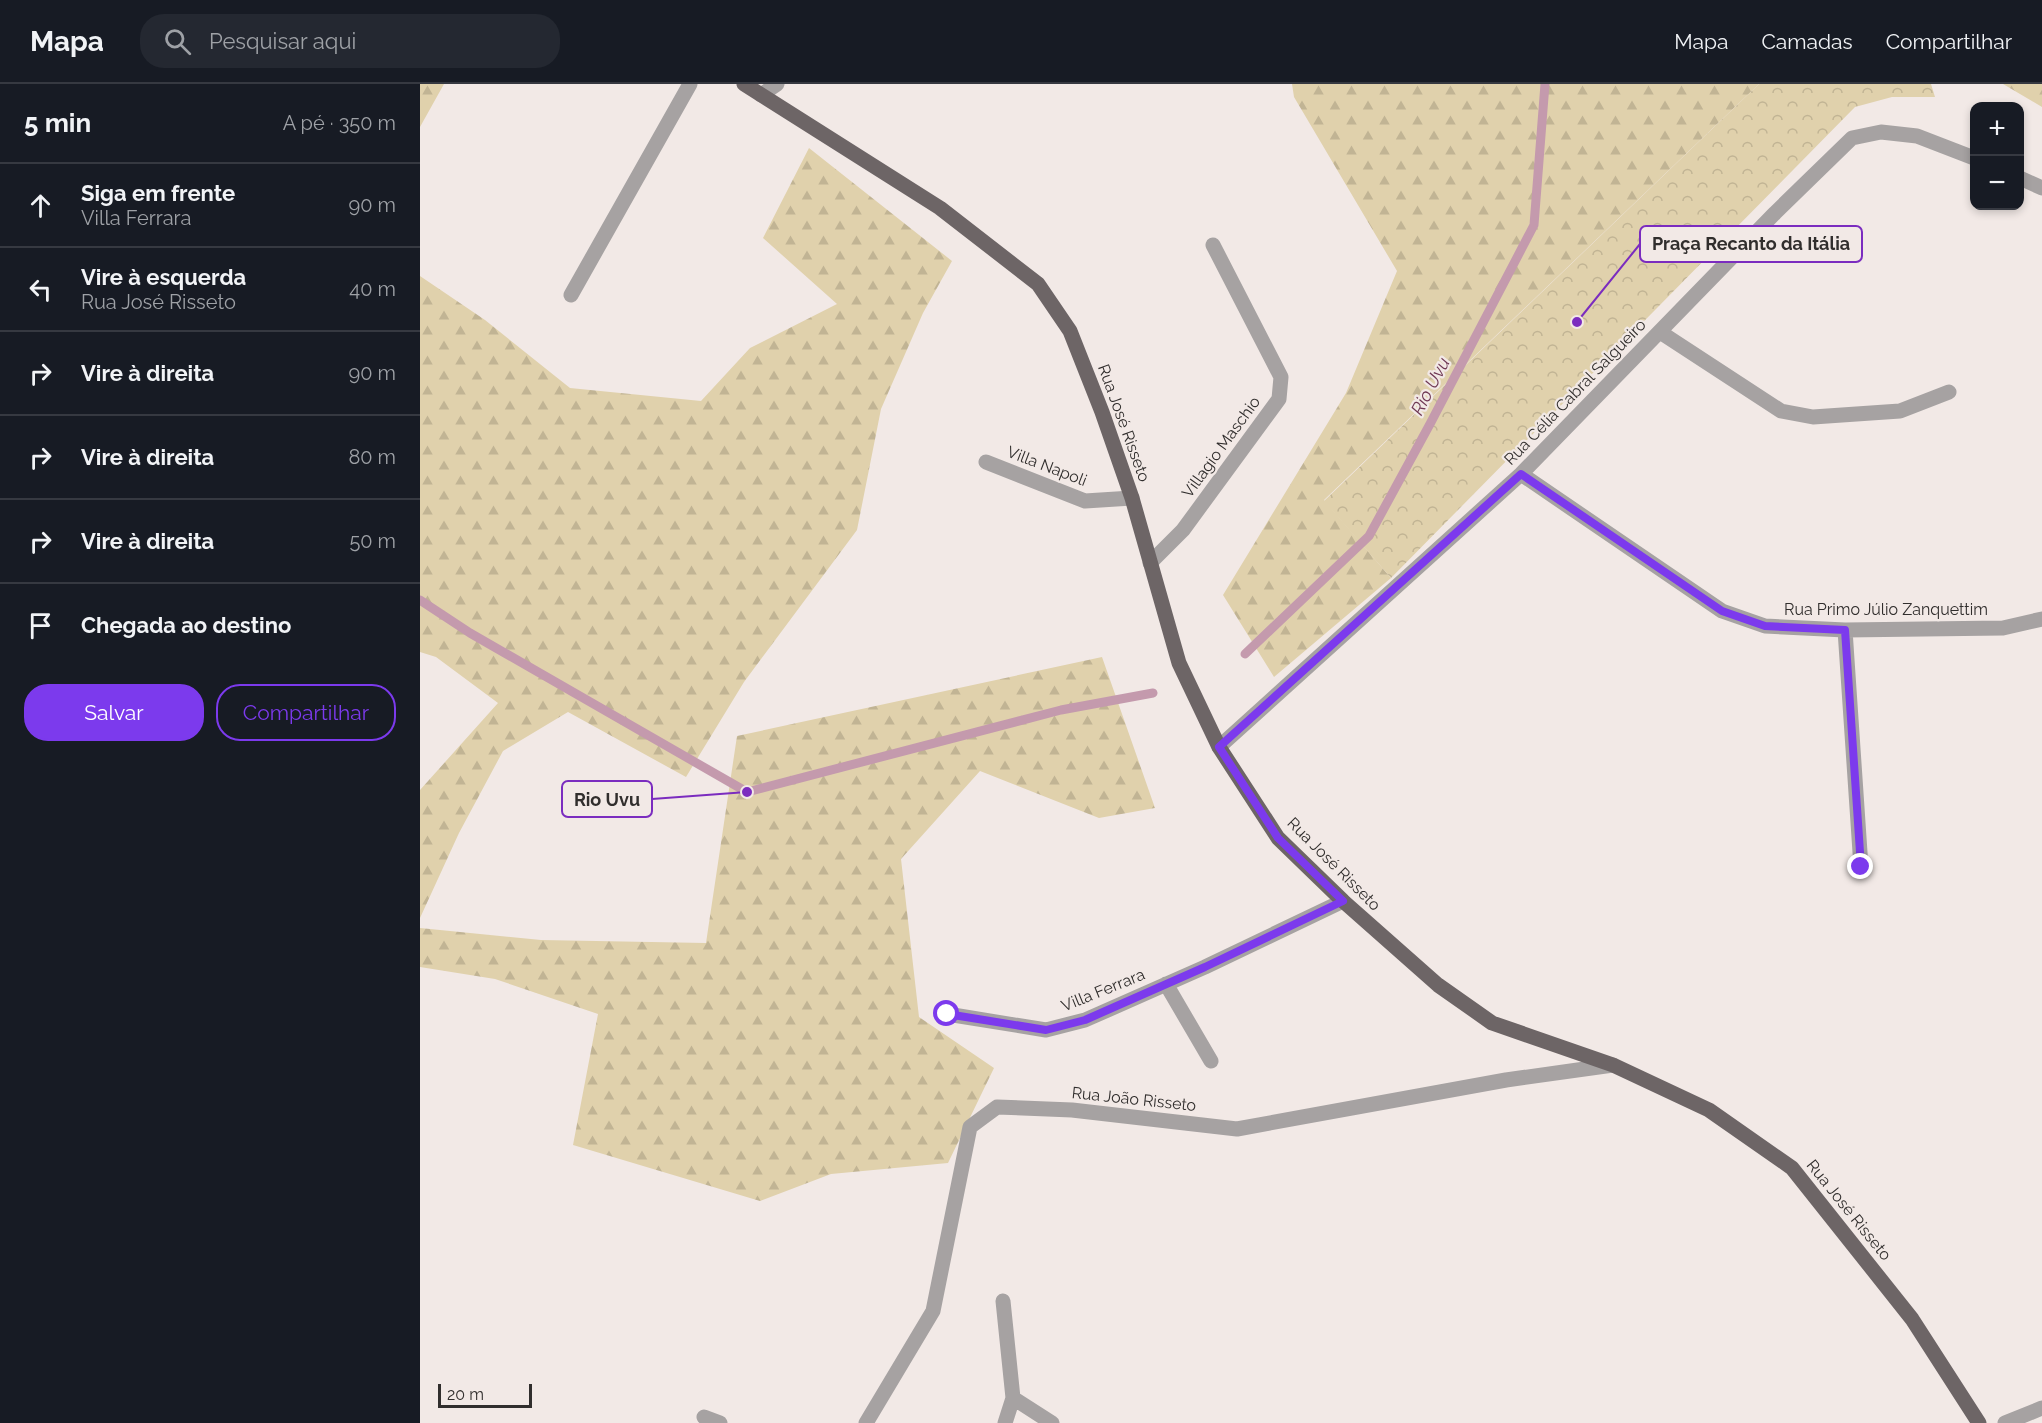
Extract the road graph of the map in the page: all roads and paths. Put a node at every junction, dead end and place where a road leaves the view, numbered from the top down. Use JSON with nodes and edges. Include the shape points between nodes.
{"nodes":[{"id":1,"x":690,"y":84,"type":"edge"},
{"id":2,"x":744,"y":84,"type":"edge"},
{"id":3,"x":777,"y":84,"type":"edge"},
{"id":4,"x":761,"y":95,"type":"junction"},
{"id":5,"x":1970,"y":156,"type":"edge"},
{"id":6,"x":2024,"y":180,"type":"edge"},
{"id":7,"x":2042,"y":188,"type":"edge"},
{"id":8,"x":1213,"y":245,"type":"dead end"},
{"id":9,"x":571,"y":295,"type":"dead end"},
{"id":10,"x":1659,"y":332,"type":"junction"},
{"id":11,"x":1949,"y":392,"type":"dead end"},
{"id":12,"x":986,"y":462,"type":"dead end"},
{"id":13,"x":1521,"y":474,"type":"junction"},
{"id":14,"x":1132,"y":498,"type":"junction"},
{"id":15,"x":1150,"y":563,"type":"junction"},
{"id":16,"x":2042,"y":619,"type":"edge"},
{"id":17,"x":1845,"y":630,"type":"junction"},
{"id":18,"x":1219,"y":747,"type":"junction"},
{"id":19,"x":1861,"y":867,"type":"dead end"},
{"id":20,"x":1343,"y":901,"type":"junction"},
{"id":21,"x":1166,"y":984,"type":"junction"},
{"id":22,"x":947,"y":1014,"type":"dead end"},
{"id":23,"x":1211,"y":1061,"type":"dead end"},
{"id":24,"x":1613,"y":1065,"type":"junction"},
{"id":25,"x":1003,"y":1301,"type":"dead end"},
{"id":26,"x":1013,"y":1398,"type":"junction"},
{"id":27,"x":2042,"y":1408,"type":"edge"},
{"id":28,"x":704,"y":1417,"type":"dead end"},
{"id":29,"x":720,"y":1423,"type":"edge"},
{"id":30,"x":866,"y":1423,"type":"edge"},
{"id":31,"x":1005,"y":1423,"type":"edge"},
{"id":32,"x":1052,"y":1423,"type":"edge"},
{"id":33,"x":1979,"y":1423,"type":"edge"},
{"id":34,"x":2005,"y":1423,"type":"edge"}],
"edges":[{"from":1,"to":9,"type":"street"},
{"from":2,"to":4,"type":"main road","name":"Rua José Risseto"},
{"from":3,"to":4,"type":"street"},
{"from":4,"to":14,"type":"main road","name":"Rua José Risseto","via":[[940,208],[1038,284],[1070,331]]},
{"from":5,"to":10,"type":"street","name":"Rua Célia Cabral Salgueiro","via":[[1917,135],[1881,132],[1852,138]]},
{"from":6,"to":7,"type":"street"},
{"from":8,"to":15,"type":"street","name":"Villagio Maschio","via":[[1281,377],[1279,399],[1183,530]]},
{"from":10,"to":11,"type":"street","via":[[1781,411],[1813,417],[1900,411]]},
{"from":10,"to":13,"type":"street","name":"Rua Célia Cabral Salgueiro"},
{"from":12,"to":14,"type":"street","name":"Villa Napoli","via":[[1085,501]]},
{"from":13,"to":17,"type":"street","name":"Rua Primo Júlio Zanquettim","via":[[1722,611],[1765,626]]},
{"from":13,"to":18,"type":"street","name":"Rua Célia Cabral Salgueiro"},
{"from":14,"to":15,"type":"main road","name":"Rua José Risseto"},
{"from":15,"to":18,"type":"main road","name":"Rua José Risseto","via":[[1179,663]]},
{"from":16,"to":17,"type":"street","name":"Rua Primo Júlio Zanquettim","via":[[2003,628]]},
{"from":17,"to":19,"type":"street"},
{"from":18,"to":20,"type":"main road","name":"Rua José Risseto","via":[[1278,838]]},
{"from":20,"to":21,"type":"street","name":"Villa Ferrara"},
{"from":20,"to":24,"type":"main road","name":"Rua José Risseto","via":[[1438,985],[1492,1023]]},
{"from":21,"to":22,"type":"street","name":"Villa Ferrara","via":[[1085,1020],[1046,1030]]},
{"from":21,"to":23,"type":"street","name":"Villa Ferrara"},
{"from":24,"to":30,"type":"street","name":"Rua João Risseto","via":[[1506,1080],[1238,1129],[1072,1110],[997,1107],[970,1127],[933,1311]]},
{"from":24,"to":33,"type":"main road","name":"Rua José Risseto","via":[[1709,1110],[1792,1168],[1912,1319]]},
{"from":25,"to":26,"type":"street"},
{"from":26,"to":31,"type":"street"},
{"from":26,"to":32,"type":"street"},
{"from":27,"to":34,"type":"street"},
{"from":28,"to":29,"type":"street"}]}
